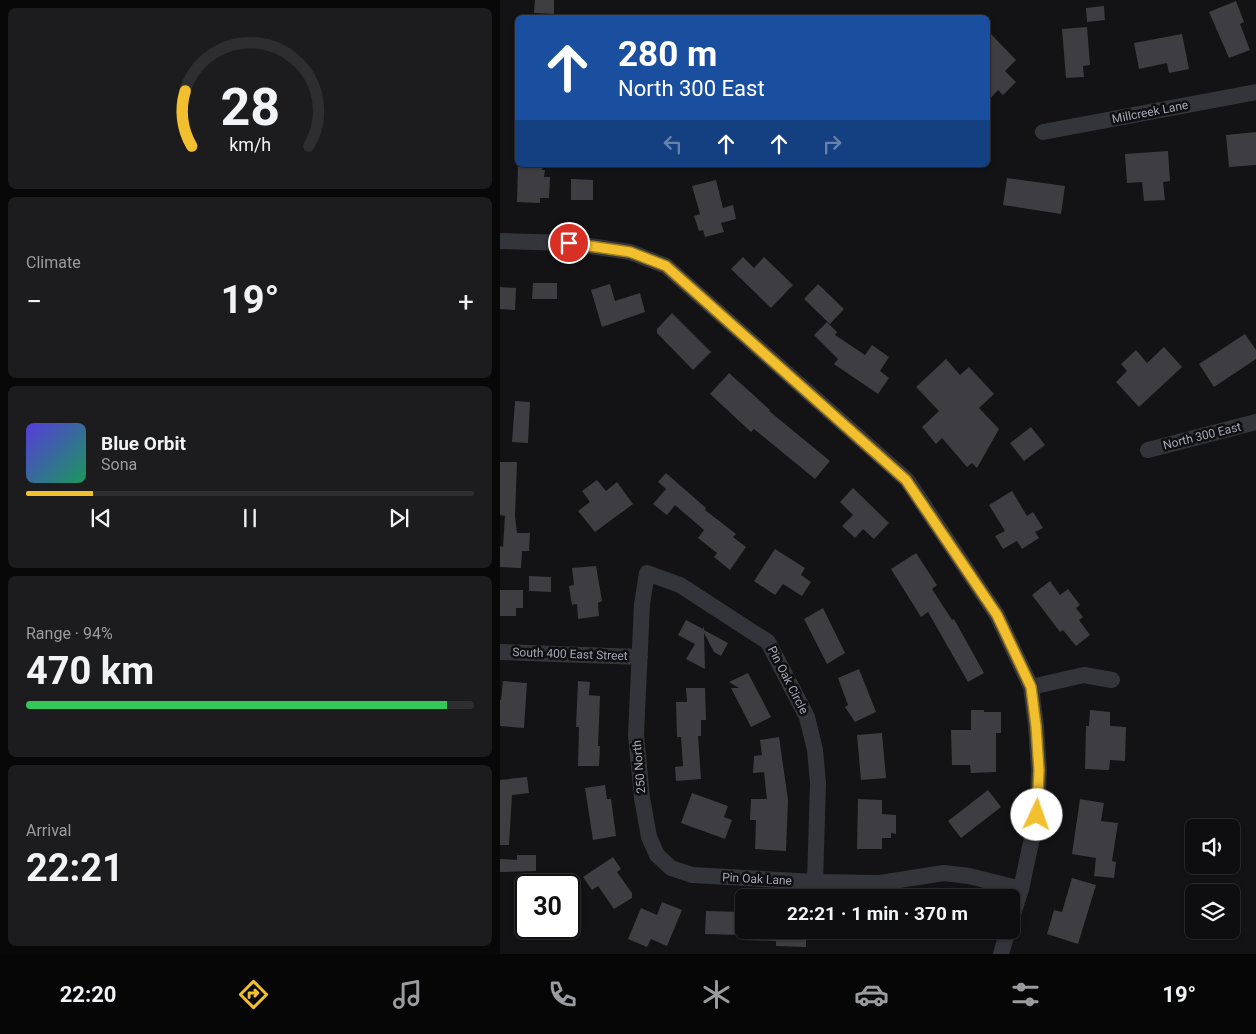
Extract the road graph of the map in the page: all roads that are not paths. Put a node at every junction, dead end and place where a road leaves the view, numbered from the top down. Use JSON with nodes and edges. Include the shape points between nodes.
{"nodes":[{"id":1,"x":1256,"y":92,"type":"edge"},
{"id":2,"x":1044,"y":132,"type":"dead end"},
{"id":3,"x":500,"y":241,"type":"edge"},
{"id":4,"x":1256,"y":422,"type":"edge"},
{"id":5,"x":1148,"y":450,"type":"dead end"},
{"id":6,"x":500,"y":652,"type":"edge"},
{"id":7,"x":640,"y":657,"type":"junction"},
{"id":8,"x":1112,"y":680,"type":"dead end"},
{"id":9,"x":1031,"y":687,"type":"junction"},
{"id":10,"x":671,"y":868,"type":"joint"},
{"id":11,"x":815,"y":882,"type":"junction"},
{"id":12,"x":1021,"y":889,"type":"junction"},
{"id":13,"x":1020,"y":892,"type":"edge"},
{"id":14,"x":1005,"y":939,"type":"edge"},
{"id":15,"x":1001,"y":954,"type":"edge"}],
"edges":[{"from":1,"to":2,"type":"street","name":"Millcreek Lane"},
{"from":3,"to":9,"type":"street","via":[[569,243],[630,252],[666,266],[906,480],[997,615]]},
{"from":4,"to":5,"type":"street","name":"North 300 East"},
{"from":6,"to":7,"type":"street","name":"South 400 East Street"},
{"from":7,"to":10,"type":"street","name":"250 North","via":[[636,735],[642,798],[649,837],[657,855]]},
{"from":7,"to":11,"type":"street","name":"Pin Oak Circle","via":[[647,573],[680,585],[768,642],[807,717],[816,750]]},
{"from":8,"to":9,"type":"street","via":[[1084,675]]},
{"from":9,"to":12,"type":"street","via":[[1039,770],[1037,815]]},
{"from":10,"to":11,"type":"street","name":"Pin Oak Lane","via":[[692,875]]},
{"from":11,"to":12,"type":"street","name":"Pin Oak Lane","via":[[880,884],[944,873]]},
{"from":12,"to":13,"type":"street"},
{"from":14,"to":15,"type":"street"}]}
